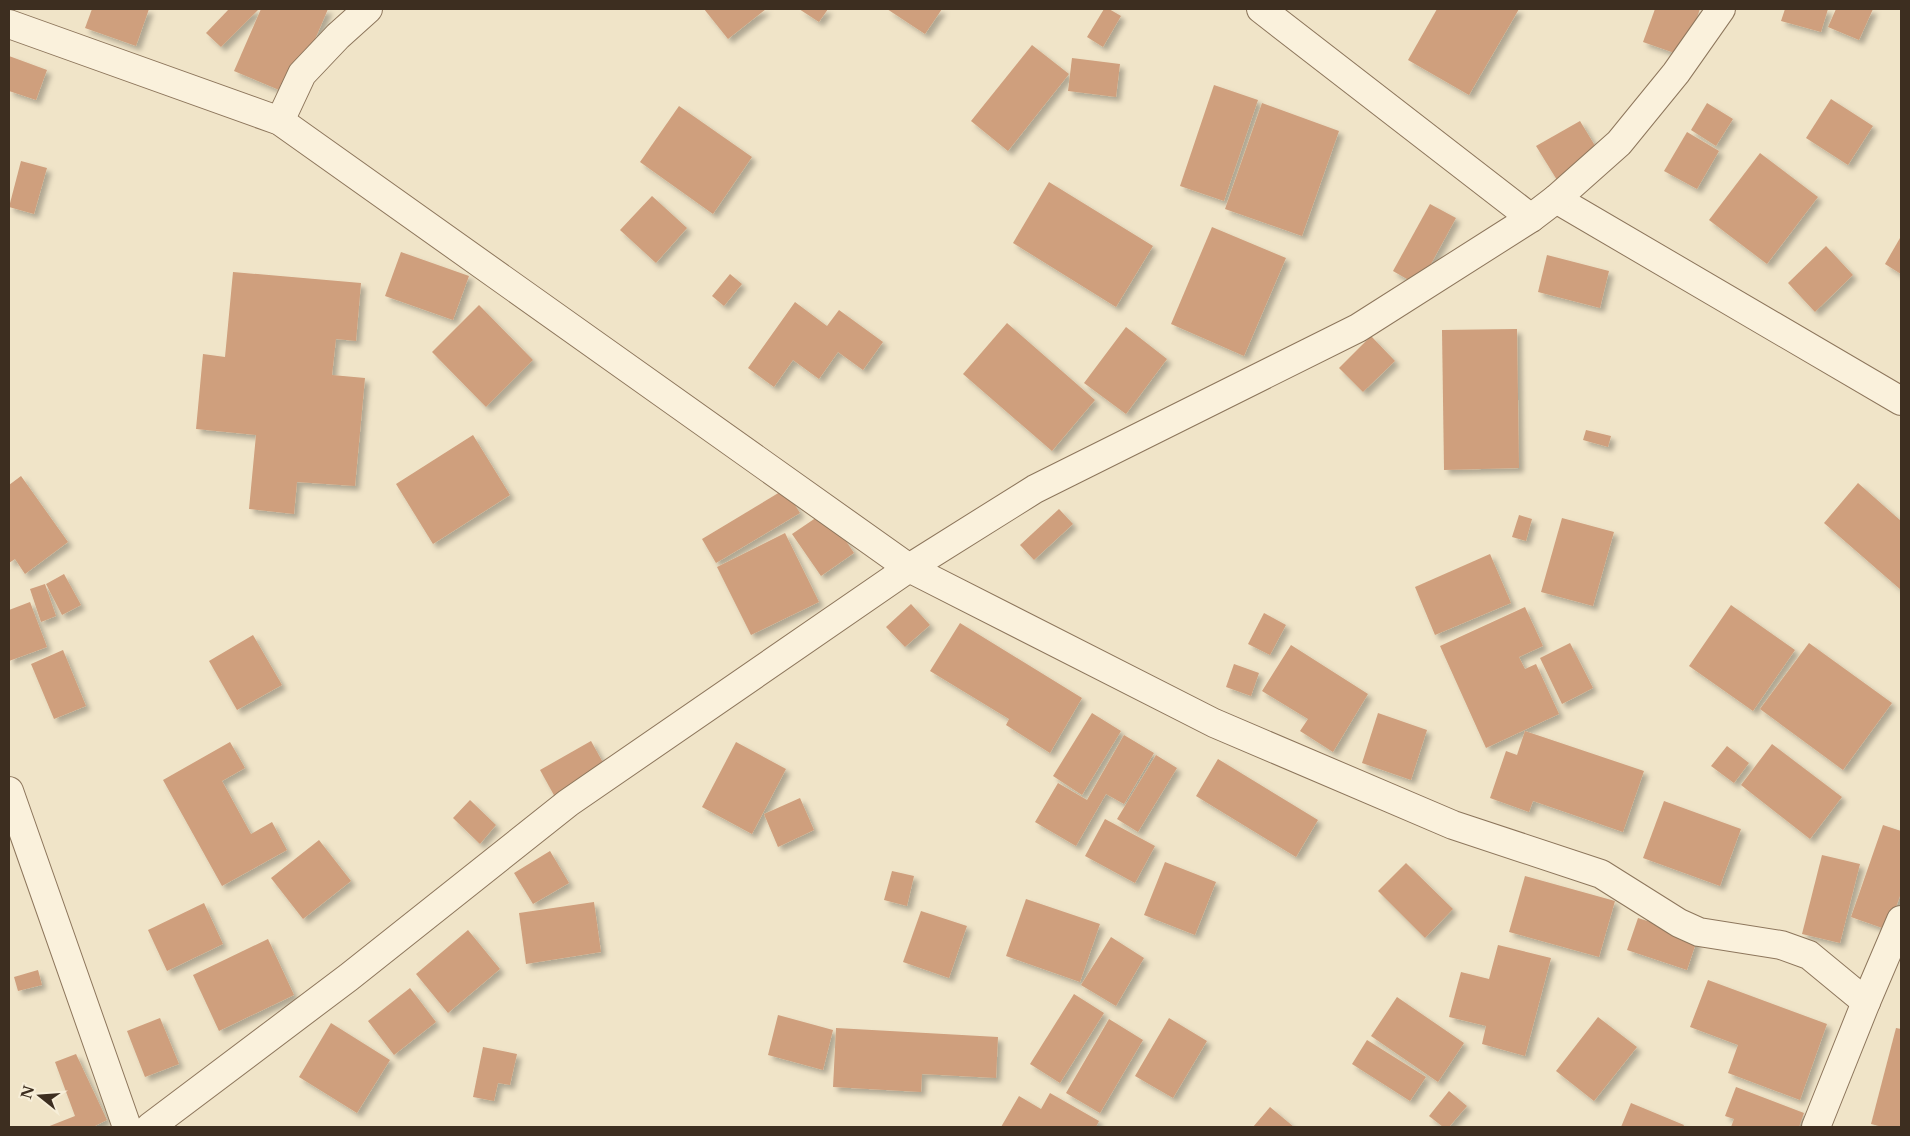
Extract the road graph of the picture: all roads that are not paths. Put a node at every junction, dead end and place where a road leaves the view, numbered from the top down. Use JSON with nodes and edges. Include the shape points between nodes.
{"nodes":[{"id":1,"x":368,"y":9,"type":"edge"},
{"id":2,"x":1261,"y":9,"type":"edge"},
{"id":3,"x":1721,"y":9,"type":"edge"},
{"id":4,"x":9,"y":24,"type":"edge"},
{"id":5,"x":280,"y":121,"type":"junction"},
{"id":6,"x":1556,"y":199,"type":"junction"},
{"id":7,"x":1531,"y":218,"type":"junction"},
{"id":8,"x":1901,"y":401,"type":"edge"},
{"id":9,"x":909,"y":568,"type":"junction"},
{"id":10,"x":9,"y":792,"type":"edge"},
{"id":11,"x":1901,"y":920,"type":"edge"},
{"id":12,"x":1866,"y":1002,"type":"junction"},
{"id":13,"x":127,"y":1127,"type":"edge"},
{"id":14,"x":150,"y":1127,"type":"edge"},
{"id":15,"x":1816,"y":1127,"type":"edge"}],
"edges":[{"from":1,"to":5,"type":"street","via":[[302,74]]},
{"from":2,"to":7,"type":"street"},
{"from":3,"to":6,"type":"street","via":[[1676,73],[1619,143]]},
{"from":4,"to":5,"type":"street"},
{"from":5,"to":9,"type":"street"},
{"from":6,"to":7,"type":"street"},
{"from":6,"to":8,"type":"street"},
{"from":7,"to":9,"type":"street","via":[[1358,328],[1035,490]]},
{"from":9,"to":12,"type":"street","via":[[1214,723],[1453,825],[1601,874],[1698,932],[1781,945],[1809,955]]},
{"from":9,"to":14,"type":"street","via":[[568,803],[349,977]]},
{"from":10,"to":13,"type":"street"},
{"from":11,"to":12,"type":"street"},
{"from":12,"to":15,"type":"street"}]}
